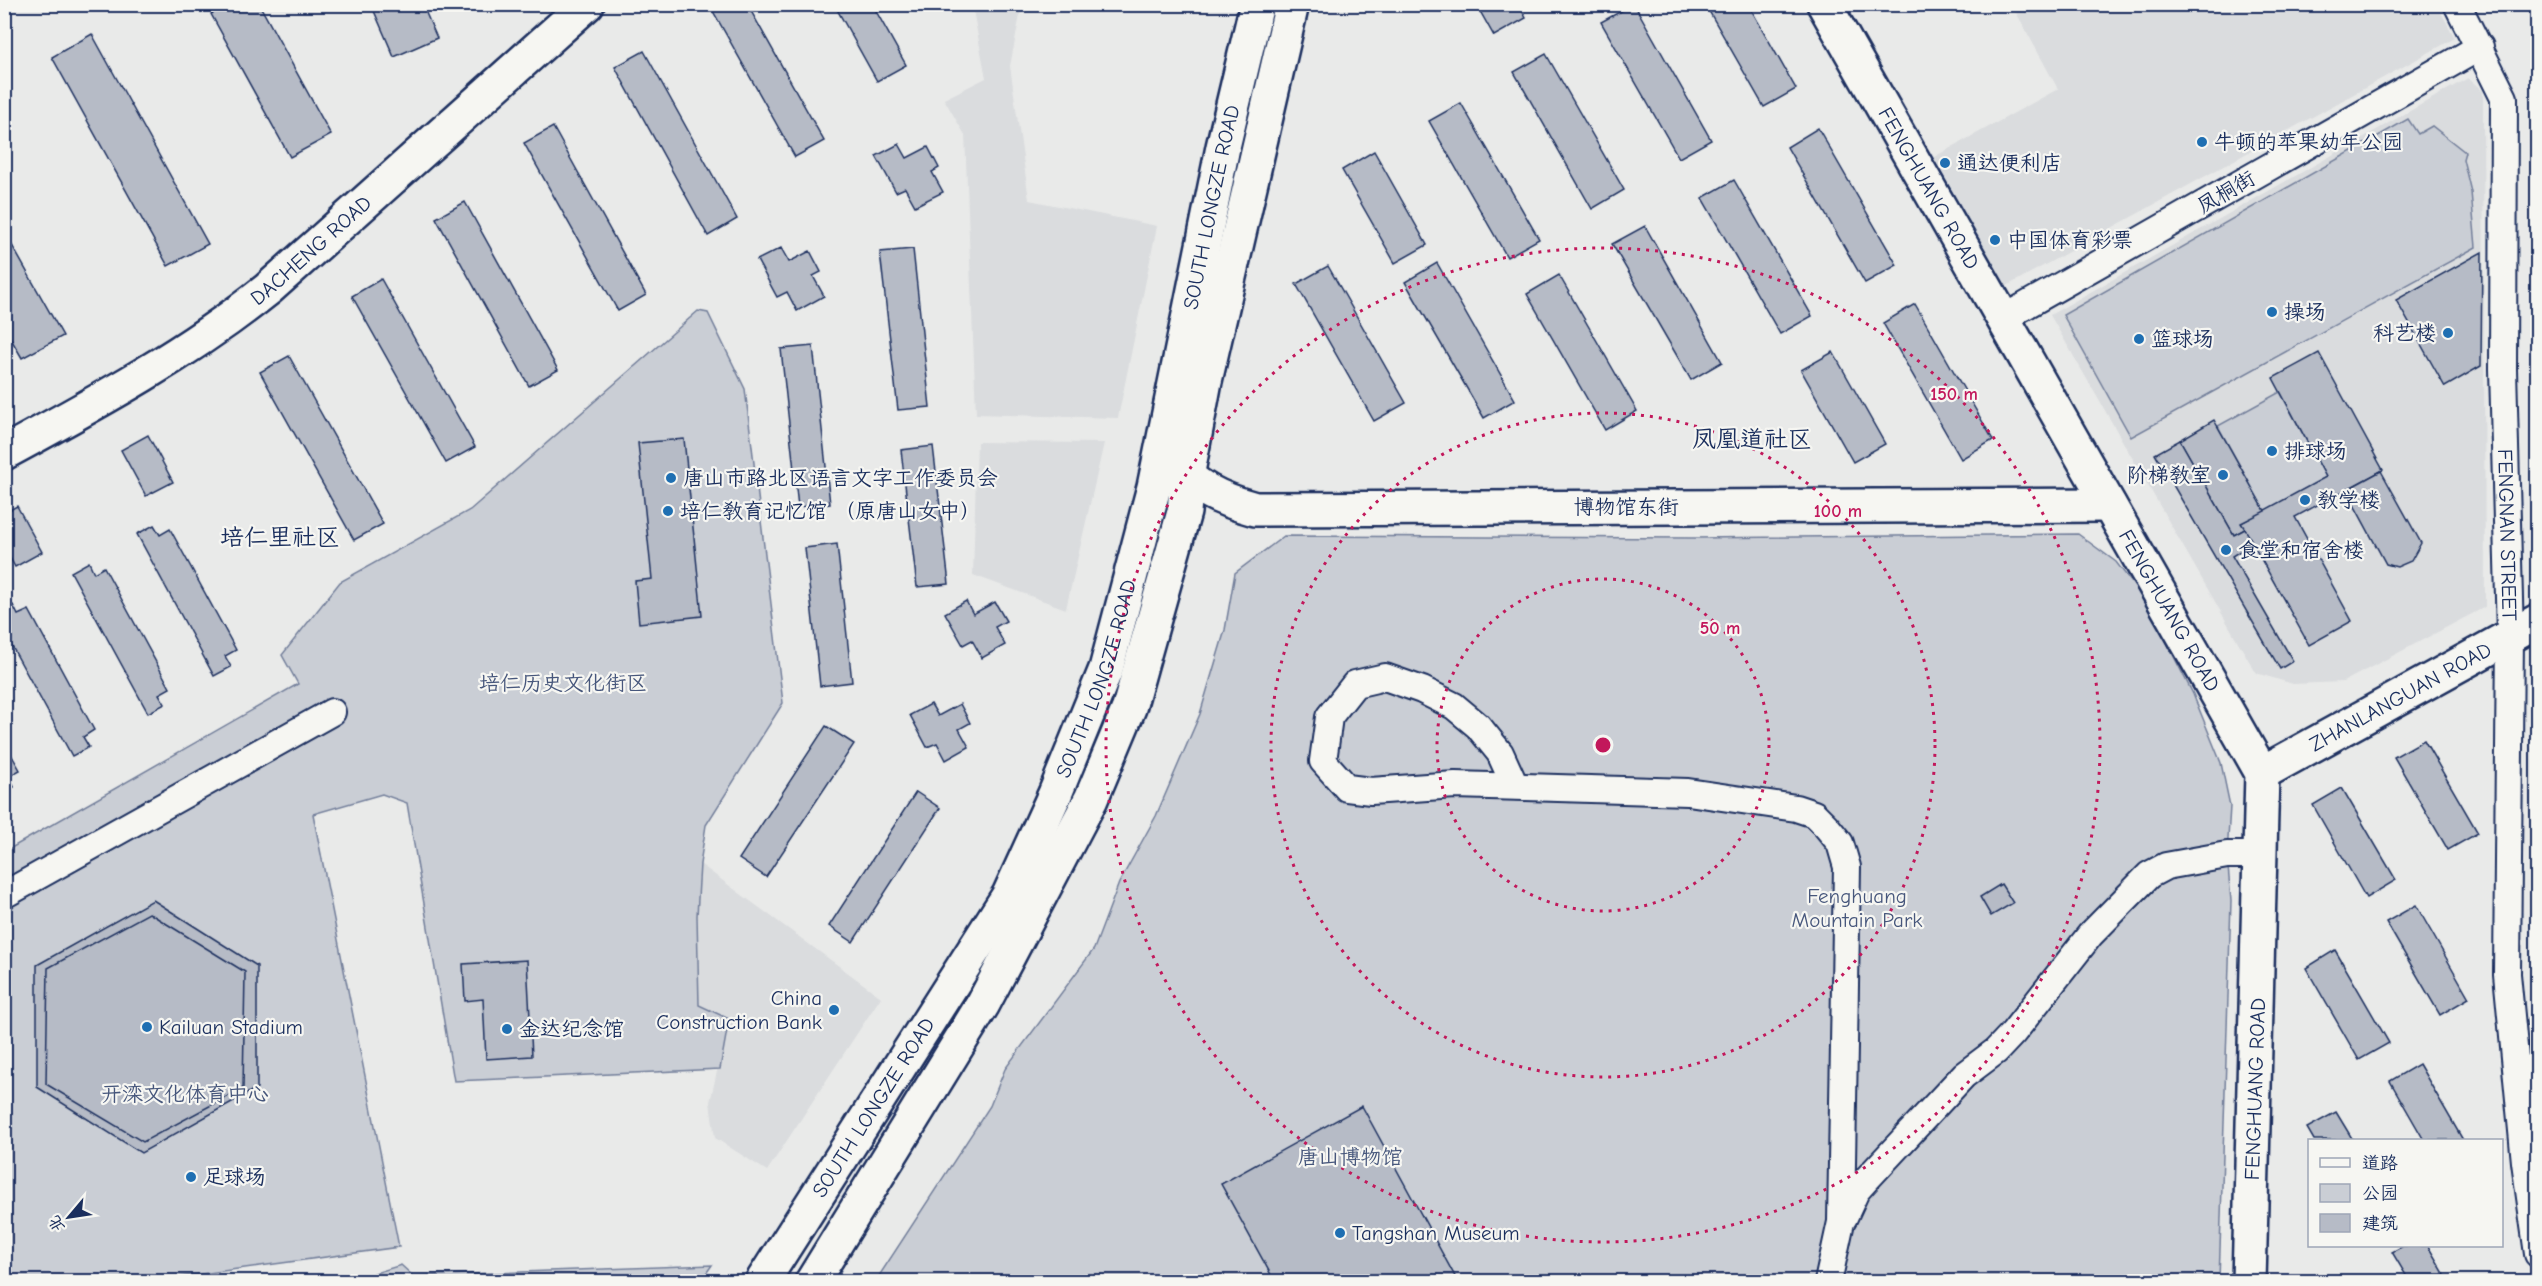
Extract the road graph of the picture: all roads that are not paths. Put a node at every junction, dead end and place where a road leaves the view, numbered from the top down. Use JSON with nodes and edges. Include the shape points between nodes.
{"nodes":[{"id":1,"x":587,"y":4,"type":"edge"},
{"id":2,"x":1257,"y":4,"type":"edge"},
{"id":3,"x":1292,"y":4,"type":"edge"},
{"id":4,"x":1824,"y":4,"type":"edge"},
{"id":5,"x":2457,"y":4,"type":"edge"},
{"id":6,"x":2480,"y":47,"type":"junction"},
{"id":7,"x":2002,"y":319,"type":"junction"},
{"id":8,"x":4,"y":453,"type":"edge"},
{"id":9,"x":1160,"y":453,"type":"junction"},
{"id":10,"x":1187,"y":477,"type":"junction"},
{"id":11,"x":2109,"y":506,"type":"junction"},
{"id":12,"x":2524,"y":628,"type":"edge"},
{"id":13,"x":332,"y":712,"type":"dead end"},
{"id":14,"x":2262,"y":773,"type":"junction"},
{"id":15,"x":1515,"y":786,"type":"junction"},
{"id":16,"x":2248,"y":855,"type":"dead end"},
{"id":17,"x":4,"y":895,"type":"edge"},
{"id":18,"x":1841,"y":1222,"type":"junction"},
{"id":19,"x":2538,"y":1254,"type":"edge"},
{"id":20,"x":762,"y":1281,"type":"edge"},
{"id":21,"x":812,"y":1281,"type":"edge"},
{"id":22,"x":1828,"y":1281,"type":"edge"},
{"id":23,"x":2249,"y":1281,"type":"edge"}],
"edges":[{"from":1,"to":8,"type":"street","name":"DACHENG ROAD","via":[[232,318],[144,376]]},
{"from":2,"to":9,"type":"street","name":"SOUTH LONGZE ROAD","via":[[1223,147]]},
{"from":3,"to":10,"type":"street","name":"SOUTH LONGZE ROAD","via":[[1205,381]]},
{"from":4,"to":7,"type":"street","name":"FENGHUANG ROAD"},
{"from":5,"to":6,"type":"street","name":"FENGNAN STREET"},
{"from":6,"to":7,"type":"street","name":"凤桐街"},
{"from":6,"to":12,"type":"street","name":"FENGNAN STREET","via":[[2505,98],[2503,357]]},
{"from":7,"to":11,"type":"street","name":"FENGHUANG ROAD"},
{"from":9,"to":10,"type":"street","name":"博物馆东街"},
{"from":9,"to":20,"type":"street","name":"SOUTH LONGZE ROAD","via":[[1106,669],[1009,895]]},
{"from":10,"to":11,"type":"street","name":"博物馆东街","via":[[1219,499],[1255,509]]},
{"from":10,"to":21,"type":"street","name":"SOUTH LONGZE ROAD","via":[[1184,512],[1129,708],[1091,799],[983,1004]]},
{"from":11,"to":14,"type":"street","name":"FENGHUANG ROAD"},
{"from":12,"to":14,"type":"street","name":"ZHANLANGUAN ROAD"},
{"from":12,"to":19,"type":"street","name":"FENGNAN STREET","via":[[2507,974]]},
{"from":13,"to":17,"type":"street"},
{"from":14,"to":23,"type":"street","name":"FENGHUANG ROAD"},
{"from":15,"to":15,"type":"street","via":[[1500,753],[1478,726],[1454,706],[1422,690],[1385,677],[1355,684],[1329,717],[1323,760],[1347,788],[1371,791],[1455,785]]},
{"from":15,"to":18,"type":"street","via":[[1688,792],[1796,808],[1814,814],[1840,843],[1847,867]]},
{"from":16,"to":18,"type":"street","via":[[2166,866],[2149,875],[2090,935],[2013,1034],[1964,1075],[1856,1191]]},
{"from":18,"to":22,"type":"street"}]}
